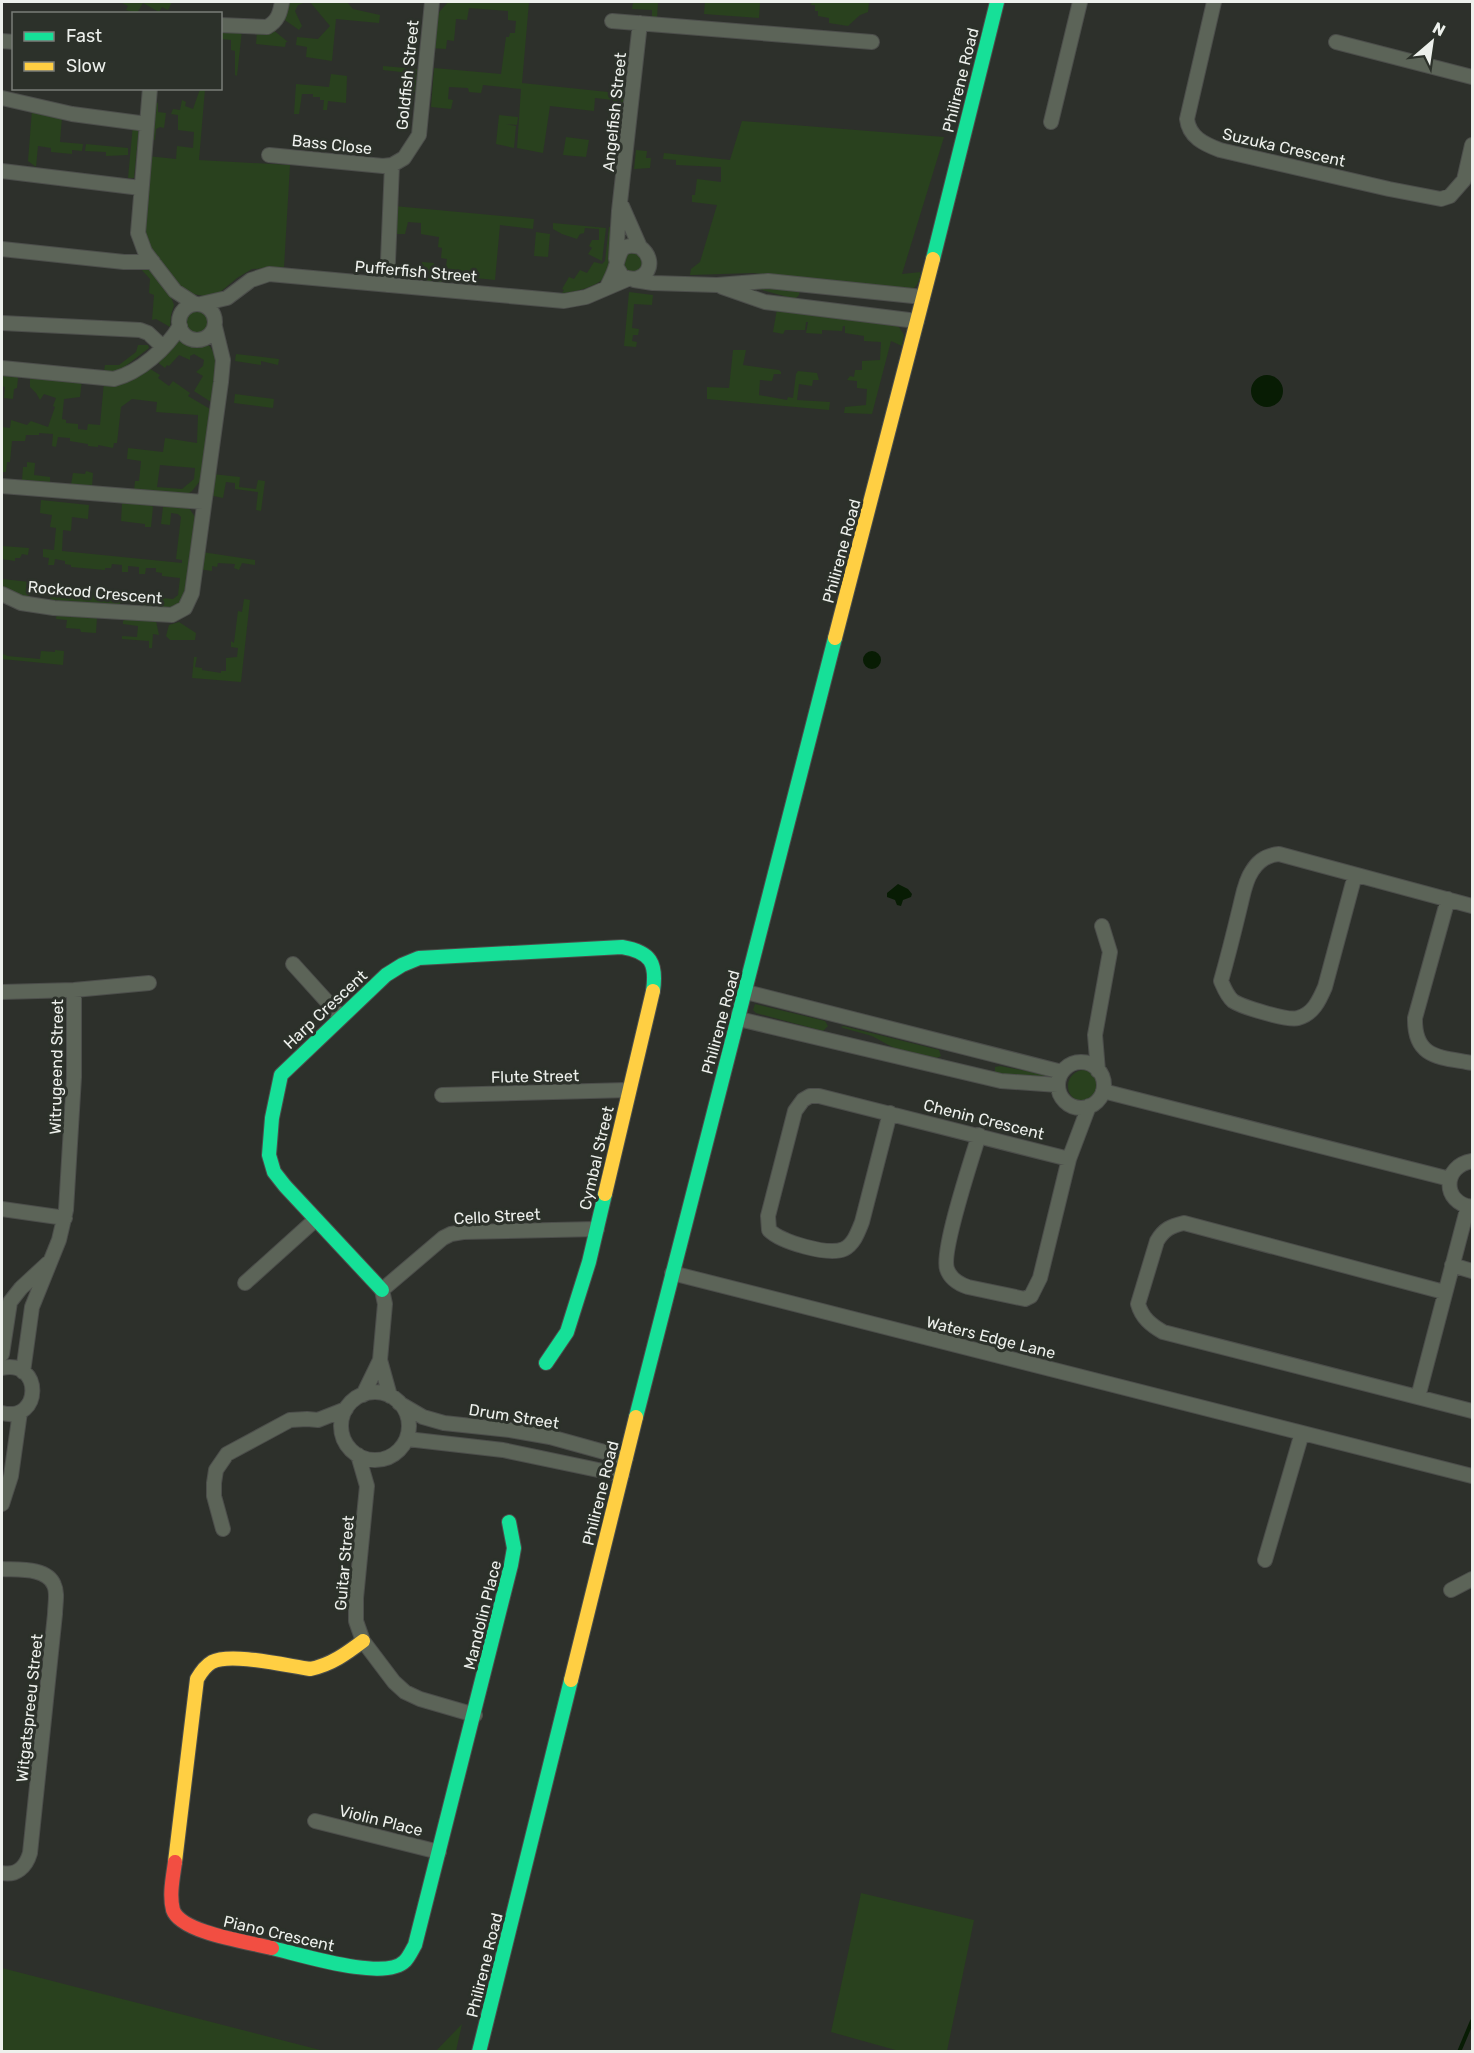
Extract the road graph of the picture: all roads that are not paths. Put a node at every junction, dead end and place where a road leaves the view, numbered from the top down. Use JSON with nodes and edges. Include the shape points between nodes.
{"nodes":[{"id":1,"x":282,"y":2,"type":"edge"},
{"id":2,"x":432,"y":2,"type":"edge"},
{"id":3,"x":997,"y":2,"type":"edge"},
{"id":4,"x":1080,"y":2,"type":"edge"},
{"id":5,"x":1214,"y":2,"type":"edge"},
{"id":6,"x":612,"y":21,"type":"dead end"},
{"id":7,"x":640,"y":23,"type":"junction"},
{"id":8,"x":222,"y":25,"type":"edge"},
{"id":9,"x":872,"y":42,"type":"dead end"},
{"id":10,"x":1336,"y":42,"type":"dead end"},
{"id":11,"x":1473,"y":76,"type":"edge"},
{"id":12,"x":150,"y":90,"type":"edge"},
{"id":13,"x":2,"y":98,"type":"edge"},
{"id":14,"x":1051,"y":122,"type":"dead end"},
{"id":15,"x":147,"y":124,"type":"junction"},
{"id":16,"x":1473,"y":145,"type":"edge"},
{"id":17,"x":269,"y":155,"type":"dead end"},
{"id":18,"x":392,"y":165,"type":"junction"},
{"id":19,"x":2,"y":171,"type":"edge"},
{"id":20,"x":141,"y":188,"type":"junction"},
{"id":21,"x":621,"y":204,"type":"junction"},
{"id":22,"x":640,"y":247,"type":"junction"},
{"id":23,"x":2,"y":249,"type":"edge"},
{"id":24,"x":650,"y":260,"type":"junction"},
{"id":25,"x":153,"y":262,"type":"junction"},
{"id":26,"x":616,"y":262,"type":"junction"},
{"id":27,"x":631,"y":279,"type":"junction"},
{"id":28,"x":672,"y":282,"type":"junction"},
{"id":29,"x":387,"y":285,"type":"junction"},
{"id":30,"x":717,"y":285,"type":"junction"},
{"id":31,"x":607,"y":287,"type":"junction"},
{"id":32,"x":175,"y":291,"type":"junction"},
{"id":33,"x":866,"y":291,"type":"junction"},
{"id":34,"x":923,"y":297,"type":"junction"},
{"id":35,"x":227,"y":298,"type":"junction"},
{"id":36,"x":198,"y":304,"type":"junction"},
{"id":37,"x":864,"y":314,"type":"junction"},
{"id":38,"x":180,"y":321,"type":"junction"},
{"id":39,"x":917,"y":321,"type":"junction"},
{"id":40,"x":2,"y":323,"type":"edge"},
{"id":41,"x":215,"y":323,"type":"junction"},
{"id":42,"x":197,"y":338,"type":"junction"},
{"id":43,"x":167,"y":344,"type":"junction"},
{"id":44,"x":221,"y":352,"type":"junction"},
{"id":45,"x":2,"y":368,"type":"edge"},
{"id":46,"x":2,"y":486,"type":"edge"},
{"id":47,"x":203,"y":502,"type":"junction"},
{"id":48,"x":2,"y":594,"type":"edge"},
{"id":49,"x":1355,"y":875,"type":"junction"},
{"id":50,"x":1448,"y":899,"type":"junction"},
{"id":51,"x":1473,"y":906,"type":"edge"},
{"id":52,"x":1102,"y":926,"type":"dead end"},
{"id":53,"x":648,"y":956,"type":"joint"},
{"id":54,"x":293,"y":964,"type":"dead end"},
{"id":55,"x":149,"y":983,"type":"dead end"},
{"id":56,"x":74,"y":990,"type":"junction"},
{"id":57,"x":2,"y":992,"type":"edge"},
{"id":58,"x":746,"y":992,"type":"junction"},
{"id":59,"x":836,"y":1015,"type":"junction"},
{"id":60,"x":341,"y":1017,"type":"junction"},
{"id":61,"x":739,"y":1019,"type":"junction"},
{"id":62,"x":1095,"y":1035,"type":"junction"},
{"id":63,"x":831,"y":1041,"type":"junction"},
{"id":64,"x":1077,"y":1063,"type":"junction"},
{"id":65,"x":1473,"y":1063,"type":"edge"},
{"id":66,"x":1098,"y":1071,"type":"junction"},
{"id":67,"x":1060,"y":1079,"type":"junction"},
{"id":68,"x":628,"y":1090,"type":"junction"},
{"id":69,"x":1103,"y":1091,"type":"junction"},
{"id":70,"x":442,"y":1095,"type":"dead end"},
{"id":71,"x":1074,"y":1107,"type":"junction"},
{"id":72,"x":1089,"y":1107,"type":"junction"},
{"id":73,"x":890,"y":1113,"type":"junction"},
{"id":74,"x":979,"y":1134,"type":"junction"},
{"id":75,"x":1074,"y":1142,"type":"junction"},
{"id":76,"x":1069,"y":1159,"type":"junction"},
{"id":77,"x":1473,"y":1161,"type":"edge"},
{"id":78,"x":1450,"y":1179,"type":"junction"},
{"id":79,"x":1470,"y":1207,"type":"edge"},
{"id":80,"x":2,"y":1209,"type":"edge"},
{"id":81,"x":64,"y":1218,"type":"junction"},
{"id":82,"x":315,"y":1220,"type":"junction"},
{"id":83,"x":597,"y":1229,"type":"junction"},
{"id":84,"x":50,"y":1262,"type":"junction"},
{"id":85,"x":1452,"y":1266,"type":"junction"},
{"id":86,"x":1473,"y":1271,"type":"edge"},
{"id":87,"x":672,"y":1274,"type":"junction"},
{"id":88,"x":245,"y":1282,"type":"dead end"},
{"id":89,"x":382,"y":1290,"type":"junction"},
{"id":90,"x":1444,"y":1292,"type":"junction"},
{"id":91,"x":6,"y":1326,"type":"junction"},
{"id":92,"x":30,"y":1328,"type":"junction"},
{"id":93,"x":2,"y":1354,"type":"edge"},
{"id":94,"x":380,"y":1360,"type":"junction"},
{"id":95,"x":546,"y":1363,"type":"dead end"},
{"id":96,"x":2,"y":1368,"type":"edge"},
{"id":97,"x":23,"y":1372,"type":"junction"},
{"id":98,"x":363,"y":1395,"type":"junction"},
{"id":99,"x":1418,"y":1397,"type":"junction"},
{"id":100,"x":395,"y":1399,"type":"junction"},
{"id":101,"x":346,"y":1409,"type":"junction"},
{"id":102,"x":1473,"y":1411,"type":"edge"},
{"id":103,"x":20,"y":1412,"type":"junction"},
{"id":104,"x":2,"y":1413,"type":"edge"},
{"id":105,"x":318,"y":1420,"type":"junction"},
{"id":106,"x":518,"y":1432,"type":"junction"},
{"id":107,"x":1302,"y":1433,"type":"junction"},
{"id":108,"x":343,"y":1437,"type":"junction"},
{"id":109,"x":406,"y":1439,"type":"junction"},
{"id":110,"x":8,"y":1452,"type":"edge"},
{"id":111,"x":514,"y":1452,"type":"junction"},
{"id":112,"x":358,"y":1455,"type":"junction"},
{"id":113,"x":626,"y":1458,"type":"junction"},
{"id":114,"x":385,"y":1459,"type":"junction"},
{"id":115,"x":622,"y":1475,"type":"junction"},
{"id":116,"x":1473,"y":1476,"type":"edge"},
{"id":117,"x":367,"y":1486,"type":"junction"},
{"id":118,"x":2,"y":1504,"type":"edge"},
{"id":119,"x":509,"y":1522,"type":"dead end"},
{"id":120,"x":223,"y":1529,"type":"dead end"},
{"id":121,"x":1265,"y":1560,"type":"dead end"},
{"id":122,"x":2,"y":1569,"type":"edge"},
{"id":123,"x":1473,"y":1579,"type":"edge"},
{"id":124,"x":1451,"y":1590,"type":"dead end"},
{"id":125,"x":363,"y":1641,"type":"junction"},
{"id":126,"x":475,"y":1715,"type":"junction"},
{"id":127,"x":315,"y":1821,"type":"dead end"},
{"id":128,"x":439,"y":1852,"type":"junction"},
{"id":129,"x":2,"y":1873,"type":"edge"},
{"id":130,"x":479,"y":2052,"type":"edge"}],
"edges":[{"from":1,"to":8,"type":"street","via":[[279,14],[267,27]]},
{"from":2,"to":18,"type":"street","name":"Goldfish Street","via":[[419,135],[404,158]]},
{"from":3,"to":34,"type":"street","name":"Philirene Road"},
{"from":4,"to":14,"type":"street"},
{"from":5,"to":16,"type":"street","name":"Suzuka Crescent","via":[[1187,119],[1195,137],[1210,146],[1441,199],[1450,196],[1464,180]]},
{"from":6,"to":7,"type":"street"},
{"from":7,"to":9,"type":"street"},
{"from":7,"to":21,"type":"street","name":"Angelfish Street"},
{"from":10,"to":11,"type":"street"},
{"from":12,"to":15,"type":"street"},
{"from":13,"to":15,"type":"street","via":[[72,114]]},
{"from":15,"to":20,"type":"street"},
{"from":17,"to":18,"type":"street","name":"Bass Close"},
{"from":18,"to":29,"type":"street"},
{"from":19,"to":20,"type":"street"},
{"from":20,"to":25,"type":"street","via":[[138,233]]},
{"from":21,"to":22,"type":"street","name":"Angelfish Street"},
{"from":21,"to":26,"type":"street","name":"Angelfish Street"},
{"from":22,"to":24,"type":"street"},
{"from":22,"to":26,"type":"street","via":[[622,249]]},
{"from":23,"to":25,"type":"street"},
{"from":24,"to":27,"type":"street","via":[[644,275]]},
{"from":24,"to":28,"type":"street"},
{"from":25,"to":32,"type":"street"},
{"from":26,"to":27,"type":"street","via":[[618,272]]},
{"from":26,"to":31,"type":"street"},
{"from":27,"to":28,"type":"street","name":"Pufferfish Street"},
{"from":27,"to":31,"type":"street","name":"Pufferfish Street"},
{"from":28,"to":30,"type":"street","name":"Pufferfish Street"},
{"from":29,"to":31,"type":"street","name":"Pufferfish Street","via":[[564,301],[586,297]]},
{"from":29,"to":35,"type":"street","name":"Pufferfish Street","via":[[269,274],[251,280]]},
{"from":30,"to":33,"type":"street","name":"Pufferfish Street","via":[[768,281]]},
{"from":30,"to":37,"type":"street","name":"Pufferfish Street","via":[[765,302]]},
{"from":32,"to":36,"type":"street"},
{"from":32,"to":38,"type":"street"},
{"from":33,"to":34,"type":"street","name":"Pufferfish Street"},
{"from":33,"to":37,"type":"street"},
{"from":34,"to":39,"type":"street","name":"Philirene Road"},
{"from":35,"to":36,"type":"street","name":"Pufferfish Street"},
{"from":35,"to":41,"type":"street","name":"Pufferfish Street"},
{"from":36,"to":38,"type":"street","name":"Pufferfish Street","via":[[189,306]]},
{"from":36,"to":41,"type":"street","via":[[211,310]]},
{"from":37,"to":39,"type":"street","name":"Pufferfish Street"},
{"from":38,"to":42,"type":"street","via":[[183,333]]},
{"from":38,"to":43,"type":"street","name":"Pufferfish Street"},
{"from":39,"to":58,"type":"street","name":"Philirene Road"},
{"from":40,"to":43,"type":"street","via":[[140,330]]},
{"from":41,"to":42,"type":"street","name":"Pufferfish Street","via":[[208,336]]},
{"from":41,"to":44,"type":"street","name":"Rockcod Crescent"},
{"from":42,"to":43,"type":"street","name":"Pufferfish Street"},
{"from":42,"to":44,"type":"street"},
{"from":43,"to":45,"type":"street","name":"Pufferfish Street","via":[[129,373],[114,379]]},
{"from":44,"to":47,"type":"street","name":"Rockcod Crescent","via":[[221,382]]},
{"from":46,"to":47,"type":"street"},
{"from":47,"to":48,"type":"street","name":"Rockcod Crescent","via":[[192,593],[179,613],[54,608],[21,603]]},
{"from":49,"to":49,"type":"street","via":[[1279,854],[1263,859],[1253,868],[1221,981],[1233,1001],[1294,1019],[1318,1004]]},
{"from":49,"to":50,"type":"street"},
{"from":50,"to":51,"type":"street"},
{"from":50,"to":65,"type":"street","via":[[1415,1028],[1417,1039],[1430,1053]]},
{"from":52,"to":62,"type":"street","via":[[1110,952]]},
{"from":53,"to":60,"type":"street","name":"Harp Crescent","via":[[622,947],[420,958],[393,969]]},
{"from":53,"to":68,"type":"street","name":"Cymbal Street","via":[[656,974]]},
{"from":54,"to":60,"type":"street"},
{"from":55,"to":56,"type":"street"},
{"from":56,"to":57,"type":"street","name":"Witrugeend Street"},
{"from":56,"to":81,"type":"street","name":"Witrugeend Street","via":[[74,1077]]},
{"from":58,"to":59,"type":"street"},
{"from":58,"to":61,"type":"street","name":"Philirene Road"},
{"from":59,"to":63,"type":"street"},
{"from":59,"to":67,"type":"street","via":[[996,1054]]},
{"from":60,"to":82,"type":"street","name":"Harp Crescent","via":[[281,1075],[268,1155],[275,1174]]},
{"from":61,"to":63,"type":"street"},
{"from":61,"to":87,"type":"street","name":"Philirene Road"},
{"from":62,"to":64,"type":"street"},
{"from":62,"to":66,"type":"street"},
{"from":63,"to":67,"type":"street","via":[[1001,1081]]},
{"from":64,"to":66,"type":"street","via":[[1089,1064]]},
{"from":64,"to":67,"type":"street"},
{"from":66,"to":69,"type":"street"},
{"from":67,"to":71,"type":"street","via":[[1062,1099]]},
{"from":68,"to":70,"type":"street","name":"Flute Street"},
{"from":68,"to":83,"type":"street","name":"Cymbal Street"},
{"from":69,"to":72,"type":"street"},
{"from":69,"to":78,"type":"street"},
{"from":71,"to":72,"type":"street"},
{"from":71,"to":75,"type":"street"},
{"from":72,"to":75,"type":"street"},
{"from":73,"to":73,"type":"street","name":"Chenin Crescent","via":[[819,1096],[802,1100],[790,1125],[768,1216],[769,1230],[774,1235],[827,1251],[850,1245],[862,1222]]},
{"from":73,"to":74,"type":"street","name":"Chenin Crescent"},
{"from":74,"to":76,"type":"street","name":"Chenin Crescent"},
{"from":74,"to":76,"type":"street","via":[[947,1255],[948,1271],[959,1284],[968,1287],[1020,1300],[1031,1296],[1040,1278]]},
{"from":75,"to":76,"type":"street"},
{"from":77,"to":78,"type":"street","via":[[1458,1166]]},
{"from":78,"to":79,"type":"street","via":[[1454,1197]]},
{"from":79,"to":85,"type":"street"},
{"from":80,"to":81,"type":"street"},
{"from":81,"to":84,"type":"street","name":"Witrugeend Street"},
{"from":82,"to":88,"type":"street"},
{"from":82,"to":89,"type":"street","name":"Harp Crescent"},
{"from":83,"to":89,"type":"street","name":"Cello Street","via":[[451,1234]]},
{"from":83,"to":95,"type":"street","name":"Cymbal Street","via":[[567,1332]]},
{"from":84,"to":91,"type":"street","name":"Witrugeend Street","via":[[13,1296]]},
{"from":84,"to":92,"type":"street","name":"Witrugeend Street","via":[[34,1300]]},
{"from":85,"to":86,"type":"street"},
{"from":85,"to":90,"type":"street"},
{"from":87,"to":107,"type":"street","name":"Waters Edge Lane"},
{"from":87,"to":113,"type":"street","name":"Philirene Road"},
{"from":89,"to":94,"type":"street","via":[[385,1305]]},
{"from":90,"to":99,"type":"street"},
{"from":90,"to":99,"type":"street","via":[[1184,1223],[1162,1232],[1140,1292],[1141,1313],[1163,1332]]},
{"from":91,"to":92,"type":"street"},
{"from":91,"to":93,"type":"street","name":"Witrugeend Street"},
{"from":92,"to":97,"type":"street","name":"Witrugeend Street"},
{"from":94,"to":98,"type":"street"},
{"from":94,"to":100,"type":"street"},
{"from":96,"to":97,"type":"street"},
{"from":97,"to":103,"type":"street","via":[[31,1381],[33,1392],[29,1404]]},
{"from":98,"to":100,"type":"street","via":[[377,1393]]},
{"from":98,"to":101,"type":"street"},
{"from":99,"to":102,"type":"street"},
{"from":100,"to":106,"type":"street","name":"Drum Street","via":[[423,1417],[444,1423]]},
{"from":100,"to":109,"type":"street","via":[[407,1416]]},
{"from":101,"to":105,"type":"street"},
{"from":101,"to":108,"type":"street","via":[[341,1426]]},
{"from":103,"to":104,"type":"street"},
{"from":103,"to":110,"type":"street"},
{"from":105,"to":108,"type":"street"},
{"from":105,"to":120,"type":"street","via":[[290,1420],[234,1449],[221,1461],[216,1470],[214,1496]]},
{"from":106,"to":111,"type":"street"},
{"from":106,"to":113,"type":"street","name":"Drum Street"},
{"from":107,"to":116,"type":"street","name":"Waters Edge Lane"},
{"from":107,"to":121,"type":"street"},
{"from":108,"to":112,"type":"street"},
{"from":109,"to":111,"type":"street"},
{"from":109,"to":114,"type":"street","via":[[398,1452]]},
{"from":110,"to":118,"type":"street","via":[[11,1476]]},
{"from":111,"to":115,"type":"street"},
{"from":112,"to":114,"type":"street"},
{"from":112,"to":117,"type":"street","name":"Guitar Street"},
{"from":113,"to":115,"type":"street","name":"Philirene Road"},
{"from":114,"to":117,"type":"street","name":"Guitar Street"},
{"from":115,"to":130,"type":"street","name":"Philirene Road"},
{"from":117,"to":125,"type":"street","name":"Guitar Street","via":[[356,1598],[356,1621]]},
{"from":119,"to":126,"type":"street","name":"Mandolin Place","via":[[514,1548]]},
{"from":122,"to":129,"type":"street","name":"Witgatspreeu Street","via":[[39,1572],[52,1581],[56,1592],[30,1853],[20,1870]]},
{"from":123,"to":124,"type":"street"},
{"from":125,"to":126,"type":"street","via":[[405,1692]]},
{"from":125,"to":128,"type":"street","name":"Piano Crescent","via":[[319,1668],[225,1658],[204,1668],[197,1679],[172,1910],[181,1923],[194,1929],[352,1967],[395,1968],[406,1961],[415,1945]]},
{"from":126,"to":128,"type":"street","name":"Piano Crescent"},
{"from":127,"to":128,"type":"street","name":"Violin Place"}]}
